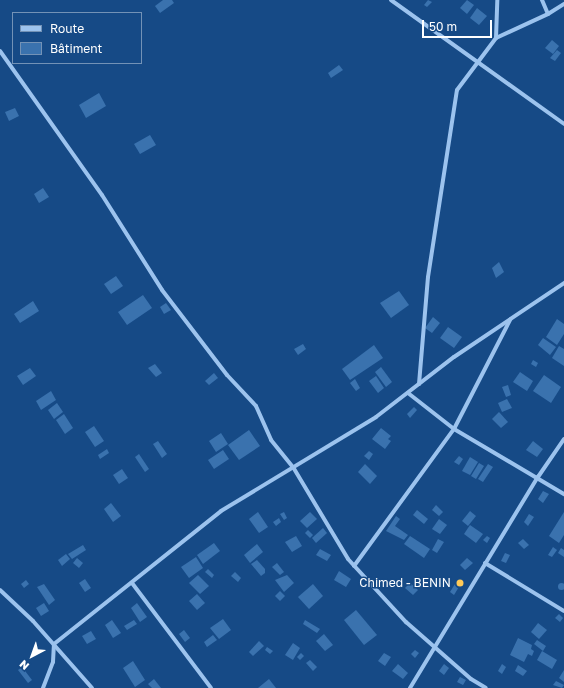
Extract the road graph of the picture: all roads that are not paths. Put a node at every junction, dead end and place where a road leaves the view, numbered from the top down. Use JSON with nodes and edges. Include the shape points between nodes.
{"nodes":[{"id":1,"x":391,"y":0,"type":"edge"},
{"id":2,"x":497,"y":0,"type":"edge"},
{"id":3,"x":542,"y":0,"type":"edge"},
{"id":4,"x":564,"y":4,"type":"edge"},
{"id":5,"x":548,"y":14,"type":"junction"},
{"id":6,"x":496,"y":38,"type":"junction"},
{"id":7,"x":0,"y":51,"type":"edge"},
{"id":8,"x":476,"y":61,"type":"junction"},
{"id":9,"x":564,"y":124,"type":"edge"},
{"id":10,"x":564,"y":283,"type":"edge"},
{"id":11,"x":511,"y":318,"type":"junction"},
{"id":12,"x":419,"y":384,"type":"junction"},
{"id":13,"x":408,"y":392,"type":"junction"},
{"id":14,"x":454,"y":429,"type":"junction"},
{"id":15,"x":564,"y":439,"type":"edge"},
{"id":16,"x":293,"y":467,"type":"junction"},
{"id":17,"x":538,"y":477,"type":"junction"},
{"id":18,"x":564,"y":494,"type":"edge"},
{"id":19,"x":485,"y":563,"type":"junction"},
{"id":20,"x":354,"y":566,"type":"junction"},
{"id":21,"x":132,"y":583,"type":"junction"},
{"id":22,"x":0,"y":590,"type":"edge"},
{"id":23,"x":564,"y":611,"type":"edge"},
{"id":24,"x":54,"y":644,"type":"junction"},
{"id":25,"x":433,"y":646,"type":"junction"},
{"id":26,"x":43,"y":688,"type":"edge"},
{"id":27,"x":92,"y":688,"type":"edge"},
{"id":28,"x":210,"y":688,"type":"edge"},
{"id":29,"x":410,"y":688,"type":"edge"},
{"id":30,"x":486,"y":688,"type":"edge"}],
"edges":[{"from":1,"to":8,"type":"street"},
{"from":2,"to":6,"type":"street"},
{"from":3,"to":5,"type":"street"},
{"from":4,"to":5,"type":"street"},
{"from":5,"to":6,"type":"street"},
{"from":6,"to":8,"type":"street"},
{"from":7,"to":16,"type":"street","via":[[102,196],[162,290],[227,375],[256,406],[271,440]]},
{"from":8,"to":9,"type":"street"},
{"from":8,"to":12,"type":"street","via":[[457,90],[428,278]]},
{"from":10,"to":11,"type":"street"},
{"from":11,"to":12,"type":"street"},
{"from":11,"to":14,"type":"street"},
{"from":12,"to":13,"type":"street"},
{"from":13,"to":14,"type":"street"},
{"from":13,"to":16,"type":"street","via":[[376,417]]},
{"from":14,"to":17,"type":"street"},
{"from":14,"to":20,"type":"street"},
{"from":15,"to":17,"type":"street"},
{"from":16,"to":20,"type":"street"},
{"from":16,"to":21,"type":"street","via":[[221,511]]},
{"from":17,"to":18,"type":"street"},
{"from":17,"to":19,"type":"street"},
{"from":19,"to":23,"type":"street"},
{"from":19,"to":25,"type":"street"},
{"from":20,"to":25,"type":"street","via":[[406,622]]},
{"from":21,"to":24,"type":"street"},
{"from":21,"to":28,"type":"street"},
{"from":22,"to":24,"type":"street"},
{"from":24,"to":26,"type":"street","via":[[53,662]]},
{"from":24,"to":27,"type":"street"},
{"from":25,"to":29,"type":"street"},
{"from":25,"to":30,"type":"street","via":[[472,680]]}]}
